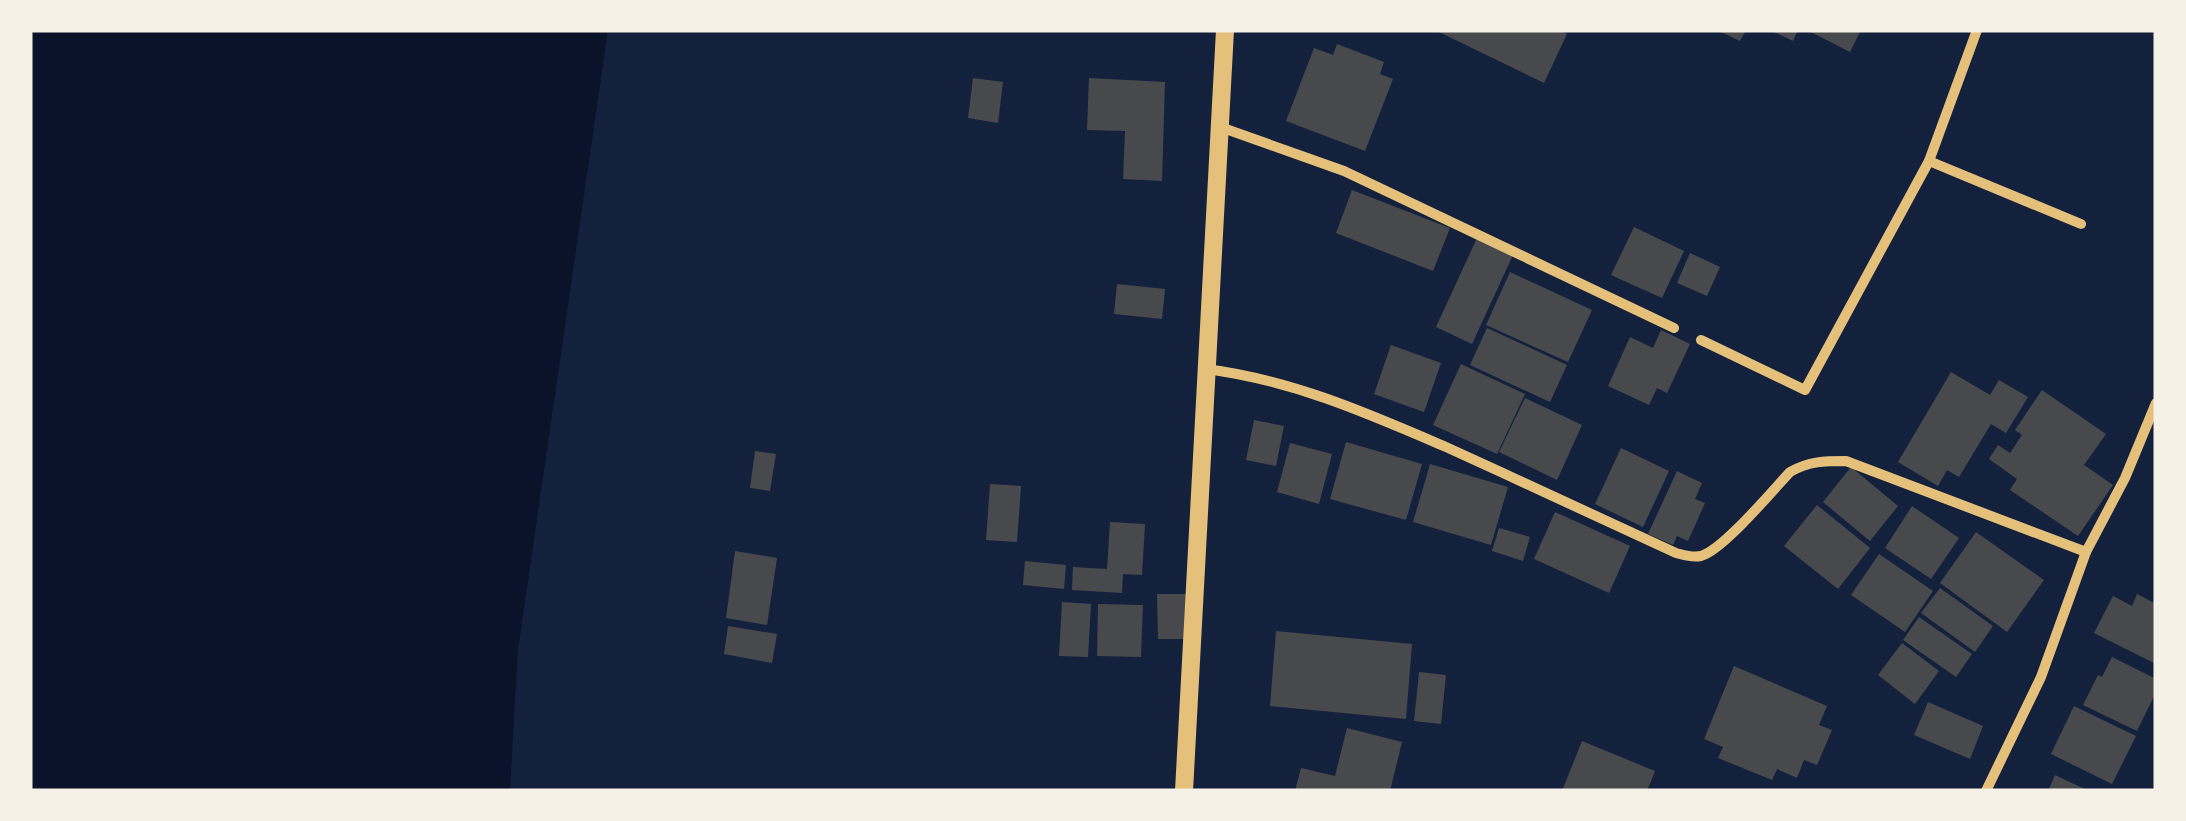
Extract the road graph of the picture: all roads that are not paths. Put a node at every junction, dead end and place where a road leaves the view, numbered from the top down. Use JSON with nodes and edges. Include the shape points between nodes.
{"nodes":[{"id":1,"x":1226,"y":30,"type":"edge"},
{"id":2,"x":1977,"y":30,"type":"edge"},
{"id":3,"x":1222,"y":128,"type":"junction"},
{"id":4,"x":1929,"y":161,"type":"junction"},
{"id":5,"x":2081,"y":224,"type":"dead end"},
{"id":6,"x":1674,"y":328,"type":"dead end"},
{"id":7,"x":1701,"y":340,"type":"dead end"},
{"id":8,"x":1205,"y":369,"type":"junction"},
{"id":9,"x":2156,"y":403,"type":"edge"},
{"id":10,"x":2086,"y":552,"type":"junction"},
{"id":11,"x":1184,"y":791,"type":"edge"},
{"id":12,"x":1986,"y":791,"type":"edge"}],
"edges":[{"from":1,"to":3,"type":"street"},
{"from":2,"to":4,"type":"street"},
{"from":3,"to":6,"type":"street","via":[[1344,171]]},
{"from":3,"to":8,"type":"street"},
{"from":4,"to":5,"type":"street"},
{"from":4,"to":7,"type":"street","via":[[1806,390]]},
{"from":8,"to":10,"type":"street","via":[[1296,386],[1368,413],[1692,557],[1720,544],[1790,472],[1822,460],[1846,460]]},
{"from":8,"to":11,"type":"street"},
{"from":9,"to":10,"type":"street"},
{"from":10,"to":12,"type":"street","via":[[2041,676]]}]}
